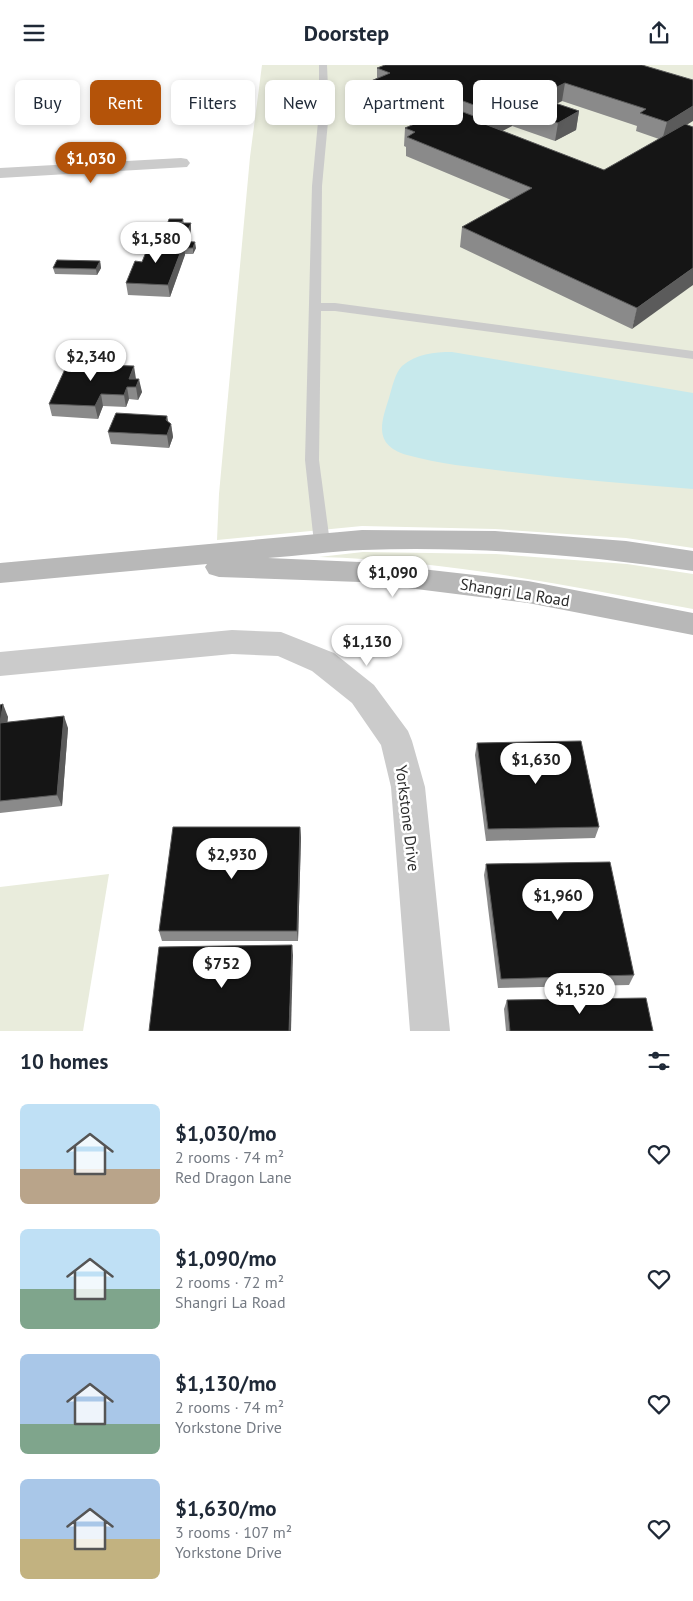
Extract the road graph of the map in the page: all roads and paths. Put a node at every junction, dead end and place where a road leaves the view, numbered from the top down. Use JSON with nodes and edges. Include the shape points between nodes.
{"nodes":[{"id":1,"x":323,"y":65,"type":"edge"},
{"id":2,"x":181,"y":163,"type":"dead end"},
{"id":3,"x":0,"y":173,"type":"edge"},
{"id":4,"x":315,"y":307,"type":"junction"},
{"id":5,"x":693,"y":355,"type":"edge"},
{"id":6,"x":322,"y":543,"type":"junction"},
{"id":7,"x":693,"y":561,"type":"edge"},
{"id":8,"x":95,"y":564,"type":"junction"},
{"id":9,"x":0,"y":573,"type":"edge"},
{"id":10,"x":693,"y":624,"type":"edge"},
{"id":11,"x":0,"y":665,"type":"edge"},
{"id":12,"x":430,"y":1031,"type":"edge"}],
"edges":[{"from":1,"to":4,"type":"lane","via":[[324,111],[317,186]]},
{"from":2,"to":3,"type":"street"},
{"from":4,"to":5,"type":"lane","via":[[335,307]]},
{"from":4,"to":6,"type":"lane","via":[[312,460]]},
{"from":6,"to":7,"type":"street","name":"Shangri La Road","via":[[362,540],[495,541],[626,551]]},
{"from":6,"to":8,"type":"street","name":"Shangri La Road"},
{"from":8,"to":9,"type":"street","name":"Shangri La Road"},
{"from":8,"to":10,"type":"street","name":"Shangri La Road","via":[[360,572],[528,592]]},
{"from":11,"to":12,"type":"street","name":"Yorkstone Drive","via":[[232,642],[281,644],[323,662],[362,694],[396,741],[408,787]]}]}
